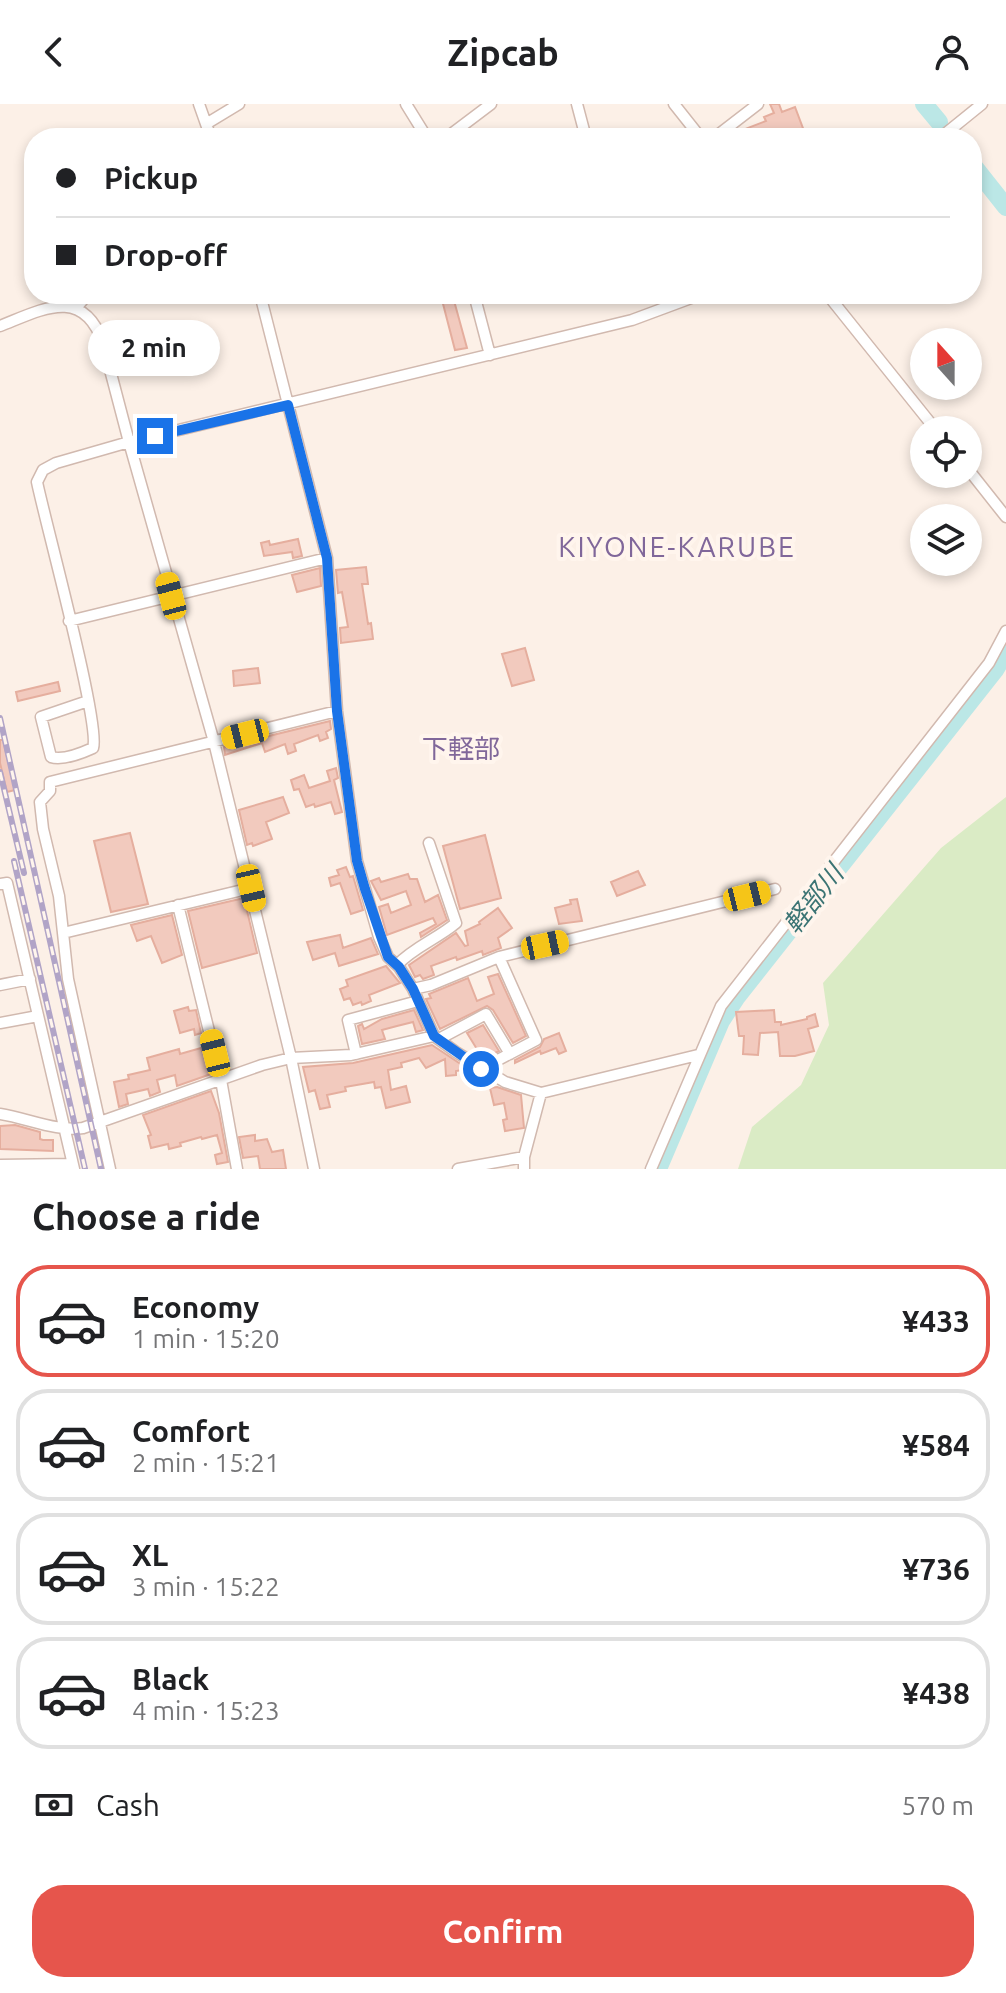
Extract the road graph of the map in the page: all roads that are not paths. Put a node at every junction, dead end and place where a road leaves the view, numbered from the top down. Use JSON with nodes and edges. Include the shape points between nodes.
{"nodes":[{"id":1,"x":199,"y":104,"type":"edge"},
{"id":2,"x":239,"y":104,"type":"edge"},
{"id":3,"x":406,"y":104,"type":"edge"},
{"id":4,"x":491,"y":104,"type":"edge"},
{"id":5,"x":577,"y":104,"type":"edge"},
{"id":6,"x":674,"y":104,"type":"edge"},
{"id":7,"x":758,"y":104,"type":"edge"},
{"id":8,"x":982,"y":104,"type":"edge"},
{"id":9,"x":206,"y":124,"type":"junction"},
{"id":10,"x":207,"y":128,"type":"edge"},
{"id":11,"x":421,"y":128,"type":"edge"},
{"id":12,"x":459,"y":128,"type":"edge"},
{"id":13,"x":583,"y":128,"type":"edge"},
{"id":14,"x":693,"y":128,"type":"edge"},
{"id":15,"x":727,"y":128,"type":"edge"},
{"id":16,"x":952,"y":128,"type":"edge"},
{"id":17,"x":79,"y":304,"type":"edge"},
{"id":18,"x":263,"y":304,"type":"edge"},
{"id":19,"x":477,"y":304,"type":"edge"},
{"id":20,"x":675,"y":304,"type":"edge"},
{"id":21,"x":835,"y":304,"type":"edge"},
{"id":22,"x":76,"y":308,"type":"junction"},
{"id":23,"x":0,"y":326,"type":"edge"},
{"id":24,"x":490,"y":355,"type":"junction"},
{"id":25,"x":288,"y":405,"type":"junction"},
{"id":26,"x":925,"y":416,"type":"edge"},
{"id":27,"x":129,"y":442,"type":"junction"},
{"id":28,"x":982,"y":487,"type":"edge"},
{"id":29,"x":1006,"y":517,"type":"edge"},
{"id":30,"x":327,"y":558,"type":"junction"},
{"id":31,"x":171,"y":596,"type":"junction"},
{"id":32,"x":69,"y":621,"type":"junction"},
{"id":33,"x":1006,"y":631,"type":"edge"},
{"id":34,"x":88,"y":701,"type":"junction"},
{"id":35,"x":337,"y":711,"type":"junction"},
{"id":36,"x":214,"y":742,"type":"junction"},
{"id":37,"x":429,"y":843,"type":"dead end"},
{"id":38,"x":0,"y":884,"type":"edge"},
{"id":39,"x":251,"y":888,"type":"junction"},
{"id":40,"x":775,"y":889,"type":"dead end"},
{"id":41,"x":178,"y":905,"type":"junction"},
{"id":42,"x":63,"y":933,"type":"junction"},
{"id":43,"x":499,"y":957,"type":"junction"},
{"id":44,"x":397,"y":965,"type":"junction"},
{"id":45,"x":30,"y":979,"type":"junction"},
{"id":46,"x":0,"y":985,"type":"edge"},
{"id":47,"x":413,"y":989,"type":"junction"},
{"id":48,"x":418,"y":1001,"type":"junction"},
{"id":49,"x":38,"y":1016,"type":"junction"},
{"id":50,"x":0,"y":1023,"type":"edge"},
{"id":51,"x":436,"y":1037,"type":"junction"},
{"id":52,"x":356,"y":1054,"type":"junction"},
{"id":53,"x":510,"y":1054,"type":"junction"},
{"id":54,"x":698,"y":1055,"type":"junction"},
{"id":55,"x":291,"y":1058,"type":"junction"},
{"id":56,"x":481,"y":1069,"type":"junction"},
{"id":57,"x":221,"y":1080,"type":"junction"},
{"id":58,"x":541,"y":1093,"type":"junction"},
{"id":59,"x":0,"y":1114,"type":"edge"},
{"id":60,"x":100,"y":1122,"type":"junction"},
{"id":61,"x":65,"y":1130,"type":"junction"},
{"id":62,"x":524,"y":1163,"type":"edge"},
{"id":63,"x":0,"y":1165,"type":"edge"},
{"id":64,"x":73,"y":1166,"type":"edge"},
{"id":65,"x":110,"y":1169,"type":"edge"},
{"id":66,"x":237,"y":1169,"type":"edge"},
{"id":67,"x":314,"y":1169,"type":"edge"},
{"id":68,"x":458,"y":1169,"type":"edge"},
{"id":69,"x":651,"y":1169,"type":"edge"}],
"edges":[{"from":1,"to":9,"type":"street"},
{"from":2,"to":9,"type":"street"},
{"from":3,"to":11,"type":"street"},
{"from":4,"to":12,"type":"street"},
{"from":5,"to":13,"type":"street"},
{"from":6,"to":14,"type":"street"},
{"from":7,"to":15,"type":"street"},
{"from":8,"to":16,"type":"street"},
{"from":9,"to":10,"type":"street"},
{"from":17,"to":22,"type":"street"},
{"from":18,"to":25,"type":"street"},
{"from":19,"to":24,"type":"street"},
{"from":20,"to":24,"type":"street"},
{"from":21,"to":26,"type":"street"},
{"from":22,"to":23,"type":"street","via":[[52,306]]},
{"from":22,"to":27,"type":"street","via":[[98,327]]},
{"from":24,"to":25,"type":"street"},
{"from":25,"to":27,"type":"street"},
{"from":25,"to":30,"type":"street"},
{"from":27,"to":31,"type":"street"},
{"from":27,"to":32,"type":"street","via":[[56,463],[43,470],[37,482]]},
{"from":28,"to":29,"type":"street"},
{"from":30,"to":31,"type":"street"},
{"from":30,"to":35,"type":"street"},
{"from":31,"to":32,"type":"street"},
{"from":31,"to":36,"type":"street"},
{"from":32,"to":34,"type":"street"},
{"from":33,"to":54,"type":"street","via":[[989,663],[728,995]]},
{"from":34,"to":34,"type":"street","via":[[93,748],[51,757],[41,717]]},
{"from":35,"to":36,"type":"street"},
{"from":35,"to":44,"type":"street","via":[[357,861],[379,937]]},
{"from":36,"to":39,"type":"street"},
{"from":36,"to":42,"type":"street","via":[[50,782],[41,805],[43,829]]},
{"from":37,"to":44,"type":"street","via":[[456,923]]},
{"from":38,"to":45,"type":"street","via":[[7,883]]},
{"from":39,"to":41,"type":"street"},
{"from":39,"to":55,"type":"street"},
{"from":40,"to":43,"type":"street"},
{"from":41,"to":42,"type":"street"},
{"from":41,"to":57,"type":"street"},
{"from":42,"to":60,"type":"street"},
{"from":43,"to":47,"type":"street"},
{"from":43,"to":53,"type":"street","via":[[536,1040]]},
{"from":44,"to":47,"type":"street"},
{"from":45,"to":46,"type":"street"},
{"from":45,"to":49,"type":"street"},
{"from":47,"to":48,"type":"street"},
{"from":48,"to":51,"type":"street"},
{"from":48,"to":52,"type":"street","via":[[348,1020]]},
{"from":49,"to":50,"type":"street"},
{"from":49,"to":61,"type":"street"},
{"from":51,"to":52,"type":"street"},
{"from":51,"to":53,"type":"street","via":[[486,1014]]},
{"from":51,"to":56,"type":"street"},
{"from":52,"to":55,"type":"street"},
{"from":53,"to":56,"type":"street"},
{"from":54,"to":58,"type":"street"},
{"from":54,"to":69,"type":"street"},
{"from":55,"to":57,"type":"street"},
{"from":55,"to":67,"type":"street"},
{"from":56,"to":58,"type":"street"},
{"from":57,"to":60,"type":"street"},
{"from":57,"to":66,"type":"street"},
{"from":58,"to":62,"type":"street"},
{"from":59,"to":61,"type":"street"},
{"from":60,"to":61,"type":"street"},
{"from":60,"to":65,"type":"street"},
{"from":61,"to":64,"type":"street"},
{"from":62,"to":68,"type":"street"},
{"from":63,"to":64,"type":"street"}]}
